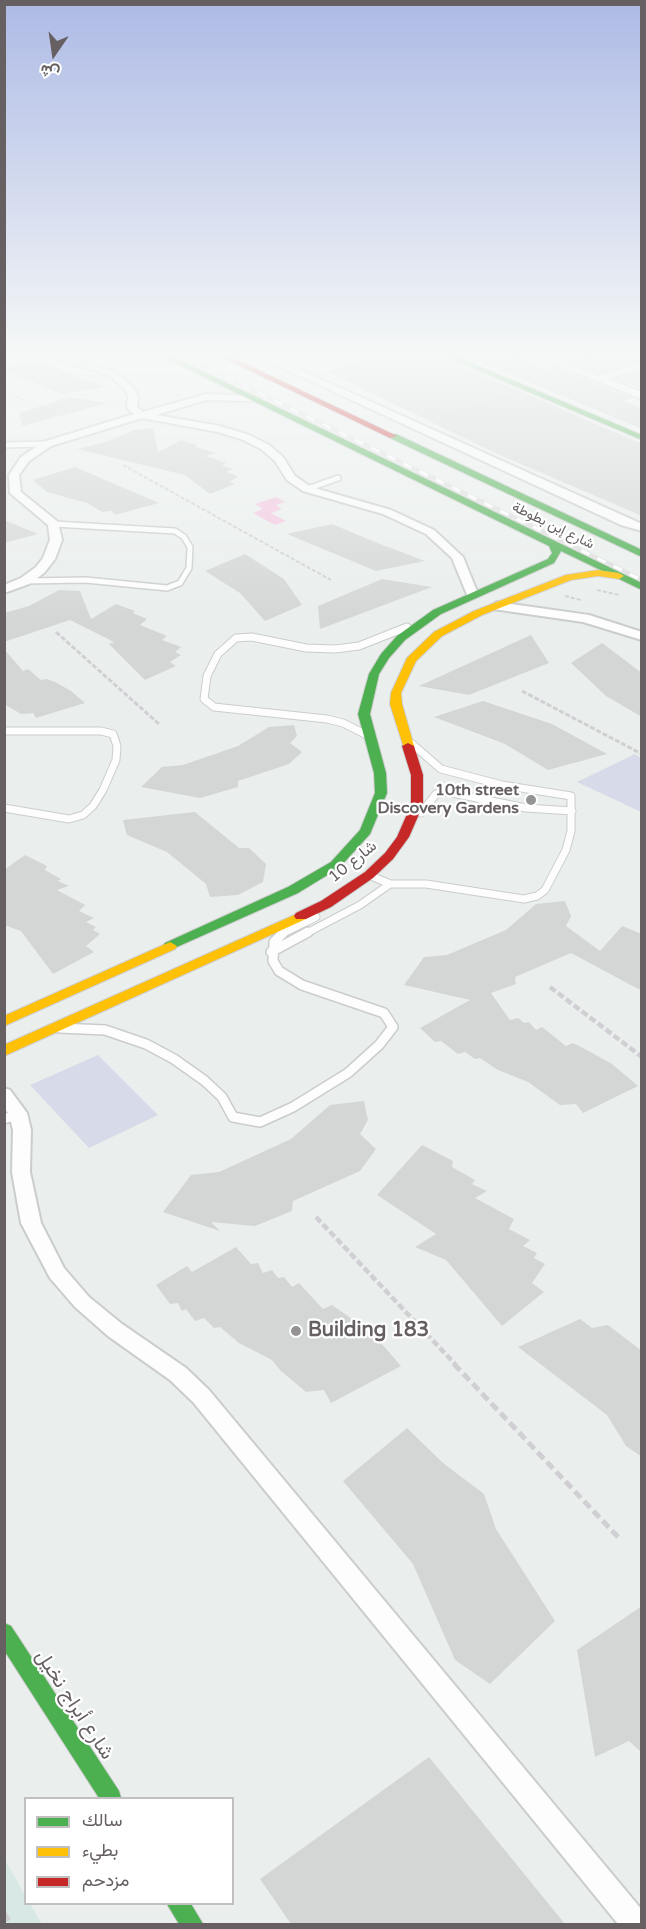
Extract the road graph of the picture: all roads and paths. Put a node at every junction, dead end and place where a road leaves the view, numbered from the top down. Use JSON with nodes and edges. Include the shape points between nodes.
{"nodes":[{"id":1,"x":50,"y":443,"type":"edge"},
{"id":2,"x":257,"y":443,"type":"edge"},
{"id":3,"x":343,"y":443,"type":"edge"},
{"id":4,"x":406,"y":443,"type":"edge"},
{"id":5,"x":451,"y":443,"type":"edge"},
{"id":6,"x":47,"y":444,"type":"junction"},
{"id":7,"x":4,"y":445,"type":"edge"},
{"id":8,"x":123,"y":465,"type":"dead end"},
{"id":9,"x":338,"y":478,"type":"dead end"},
{"id":10,"x":307,"y":489,"type":"junction"},
{"id":11,"x":10,"y":492,"type":"edge"},
{"id":12,"x":54,"y":524,"type":"junction"},
{"id":13,"x":642,"y":528,"type":"edge"},
{"id":14,"x":593,"y":532,"type":"junction"},
{"id":15,"x":642,"y":537,"type":"edge"},
{"id":16,"x":553,"y":544,"type":"junction"},
{"id":17,"x":642,"y":554,"type":"edge"},
{"id":18,"x":618,"y":576,"type":"junction"},
{"id":19,"x":331,"y":580,"type":"dead end"},
{"id":20,"x":25,"y":581,"type":"junction"},
{"id":21,"x":642,"y":587,"type":"edge"},
{"id":22,"x":4,"y":589,"type":"edge"},
{"id":23,"x":472,"y":594,"type":"junction"},
{"id":24,"x":511,"y":600,"type":"junction"},
{"id":25,"x":497,"y":606,"type":"junction"},
{"id":26,"x":526,"y":610,"type":"junction"},
{"id":27,"x":419,"y":623,"type":"junction"},
{"id":28,"x":56,"y":632,"type":"dead end"},
{"id":29,"x":438,"y":634,"type":"junction"},
{"id":30,"x":642,"y":636,"type":"edge"},
{"id":31,"x":522,"y":691,"type":"dead end"},
{"id":32,"x":160,"y":725,"type":"dead end"},
{"id":33,"x":4,"y":731,"type":"edge"},
{"id":34,"x":368,"y":736,"type":"junction"},
{"id":35,"x":407,"y":741,"type":"junction"},
{"id":36,"x":642,"y":754,"type":"edge"},
{"id":37,"x":4,"y":808,"type":"edge"},
{"id":38,"x":572,"y":811,"type":"junction"},
{"id":39,"x":410,"y":820,"type":"junction"},
{"id":40,"x":369,"y":875,"type":"junction"},
{"id":41,"x":390,"y":884,"type":"junction"},
{"id":42,"x":326,"y":903,"type":"junction"},
{"id":43,"x":271,"y":952,"type":"junction"},
{"id":44,"x":550,"y":987,"type":"dead end"},
{"id":45,"x":4,"y":1022,"type":"edge"},
{"id":46,"x":56,"y":1027,"type":"junction"},
{"id":47,"x":4,"y":1051,"type":"edge"},
{"id":48,"x":642,"y":1057,"type":"edge"},
{"id":49,"x":4,"y":1094,"type":"edge"},
{"id":50,"x":11,"y":1116,"type":"edge"},
{"id":51,"x":316,"y":1217,"type":"dead end"},
{"id":52,"x":618,"y":1538,"type":"dead end"},
{"id":53,"x":4,"y":1632,"type":"edge"},
{"id":54,"x":110,"y":1797,"type":"edge"},
{"id":55,"x":179,"y":1905,"type":"edge"},
{"id":56,"x":4,"y":1913,"type":"edge"},
{"id":57,"x":11,"y":1924,"type":"edge"},
{"id":58,"x":192,"y":1924,"type":"edge"},
{"id":59,"x":635,"y":1924,"type":"edge"}],
"edges":[{"from":1,"to":6,"type":"street"},
{"from":2,"to":10,"type":"street","via":[[279,459],[291,478]]},
{"from":3,"to":16,"type":"street","name":"شارع إبن بطوطة"},
{"from":4,"to":14,"type":"street","name":"شارع إبن بطوطة"},
{"from":5,"to":13,"type":"street"},
{"from":6,"to":7,"type":"lane"},
{"from":6,"to":11,"type":"street","via":[[18,467]]},
{"from":8,"to":19,"type":"path"},
{"from":9,"to":10,"type":"lane"},
{"from":10,"to":23,"type":"street","via":[[387,512],[430,532],[457,557]]},
{"from":11,"to":12,"type":"street"},
{"from":12,"to":20,"type":"street","via":[[56,540],[50,559]]},
{"from":12,"to":20,"type":"lane","via":[[175,531],[190,547],[189,568],[180,583],[167,588],[86,580]]},
{"from":14,"to":15,"type":"street"},
{"from":14,"to":17,"type":"street","name":"شارع إبن بطوطة"},
{"from":16,"to":18,"type":"street","name":"شارع إبن بطوطة"},
{"from":16,"to":23,"type":"street","name":"شارع 10","via":[[557,553],[551,561]]},
{"from":18,"to":21,"type":"street","name":"شارع إبن بطوطة"},
{"from":18,"to":24,"type":"street","name":"شارع 10","via":[[578,575]]},
{"from":20,"to":22,"type":"street"},
{"from":23,"to":27,"type":"street","name":"شارع 10"},
{"from":24,"to":25,"type":"street","name":"شارع 10"},
{"from":24,"to":26,"type":"street"},
{"from":25,"to":26,"type":"street"},
{"from":25,"to":29,"type":"street","name":"شارع 10"},
{"from":26,"to":30,"type":"street","via":[[585,618]]},
{"from":27,"to":29,"type":"street","via":[[432,627]]},
{"from":27,"to":34,"type":"street","name":"شارع 10","via":[[385,656],[374,674],[364,714]]},
{"from":27,"to":34,"type":"lane","via":[[368,643],[335,649],[242,637],[231,640],[211,665],[204,699],[214,706],[327,719],[357,728]]},
{"from":28,"to":32,"type":"path"},
{"from":29,"to":35,"type":"street","name":"شارع 10","via":[[411,660],[396,693],[398,719]]},
{"from":31,"to":36,"type":"path"},
{"from":33,"to":37,"type":"lane","via":[[101,731],[114,734],[117,746],[116,760],[103,790],[79,818]]},
{"from":34,"to":45,"type":"street","name":"شارع 10","via":[[380,773],[381,793],[366,831],[335,865],[293,890]]},
{"from":35,"to":38,"type":"lane","via":[[441,769],[502,785],[571,796]]},
{"from":35,"to":39,"type":"street","name":"شارع 10","via":[[417,775],[417,805]]},
{"from":38,"to":39,"type":"lane","via":[[526,808],[441,792]]},
{"from":38,"to":41,"type":"lane","via":[[566,850],[545,890],[537,896],[510,898],[426,884]]},
{"from":39,"to":40,"type":"street","name":"شارع 10","via":[[389,856]]},
{"from":40,"to":41,"type":"lane"},
{"from":40,"to":42,"type":"street","name":"شارع 10"},
{"from":41,"to":43,"type":"lane","via":[[360,905]]},
{"from":42,"to":43,"type":"lane","via":[[318,915],[276,938]]},
{"from":42,"to":46,"type":"street","name":"شارع 10"},
{"from":43,"to":46,"type":"lane","via":[[279,971],[289,979],[384,1013],[393,1027],[348,1072],[260,1122],[233,1117],[222,1097],[205,1081],[146,1044],[105,1029]]},
{"from":44,"to":48,"type":"path"},
{"from":46,"to":47,"type":"street","name":"شارع 10"},
{"from":49,"to":50,"type":"street"},
{"from":50,"to":59,"type":"street","via":[[22,1130],[21,1172],[31,1223],[57,1272],[82,1302],[178,1374],[201,1396]]},
{"from":51,"to":52,"type":"path"},
{"from":53,"to":54,"type":"street","name":"شارع أبراج نخيل"},
{"from":55,"to":58,"type":"street"},
{"from":56,"to":57,"type":"path"}]}
